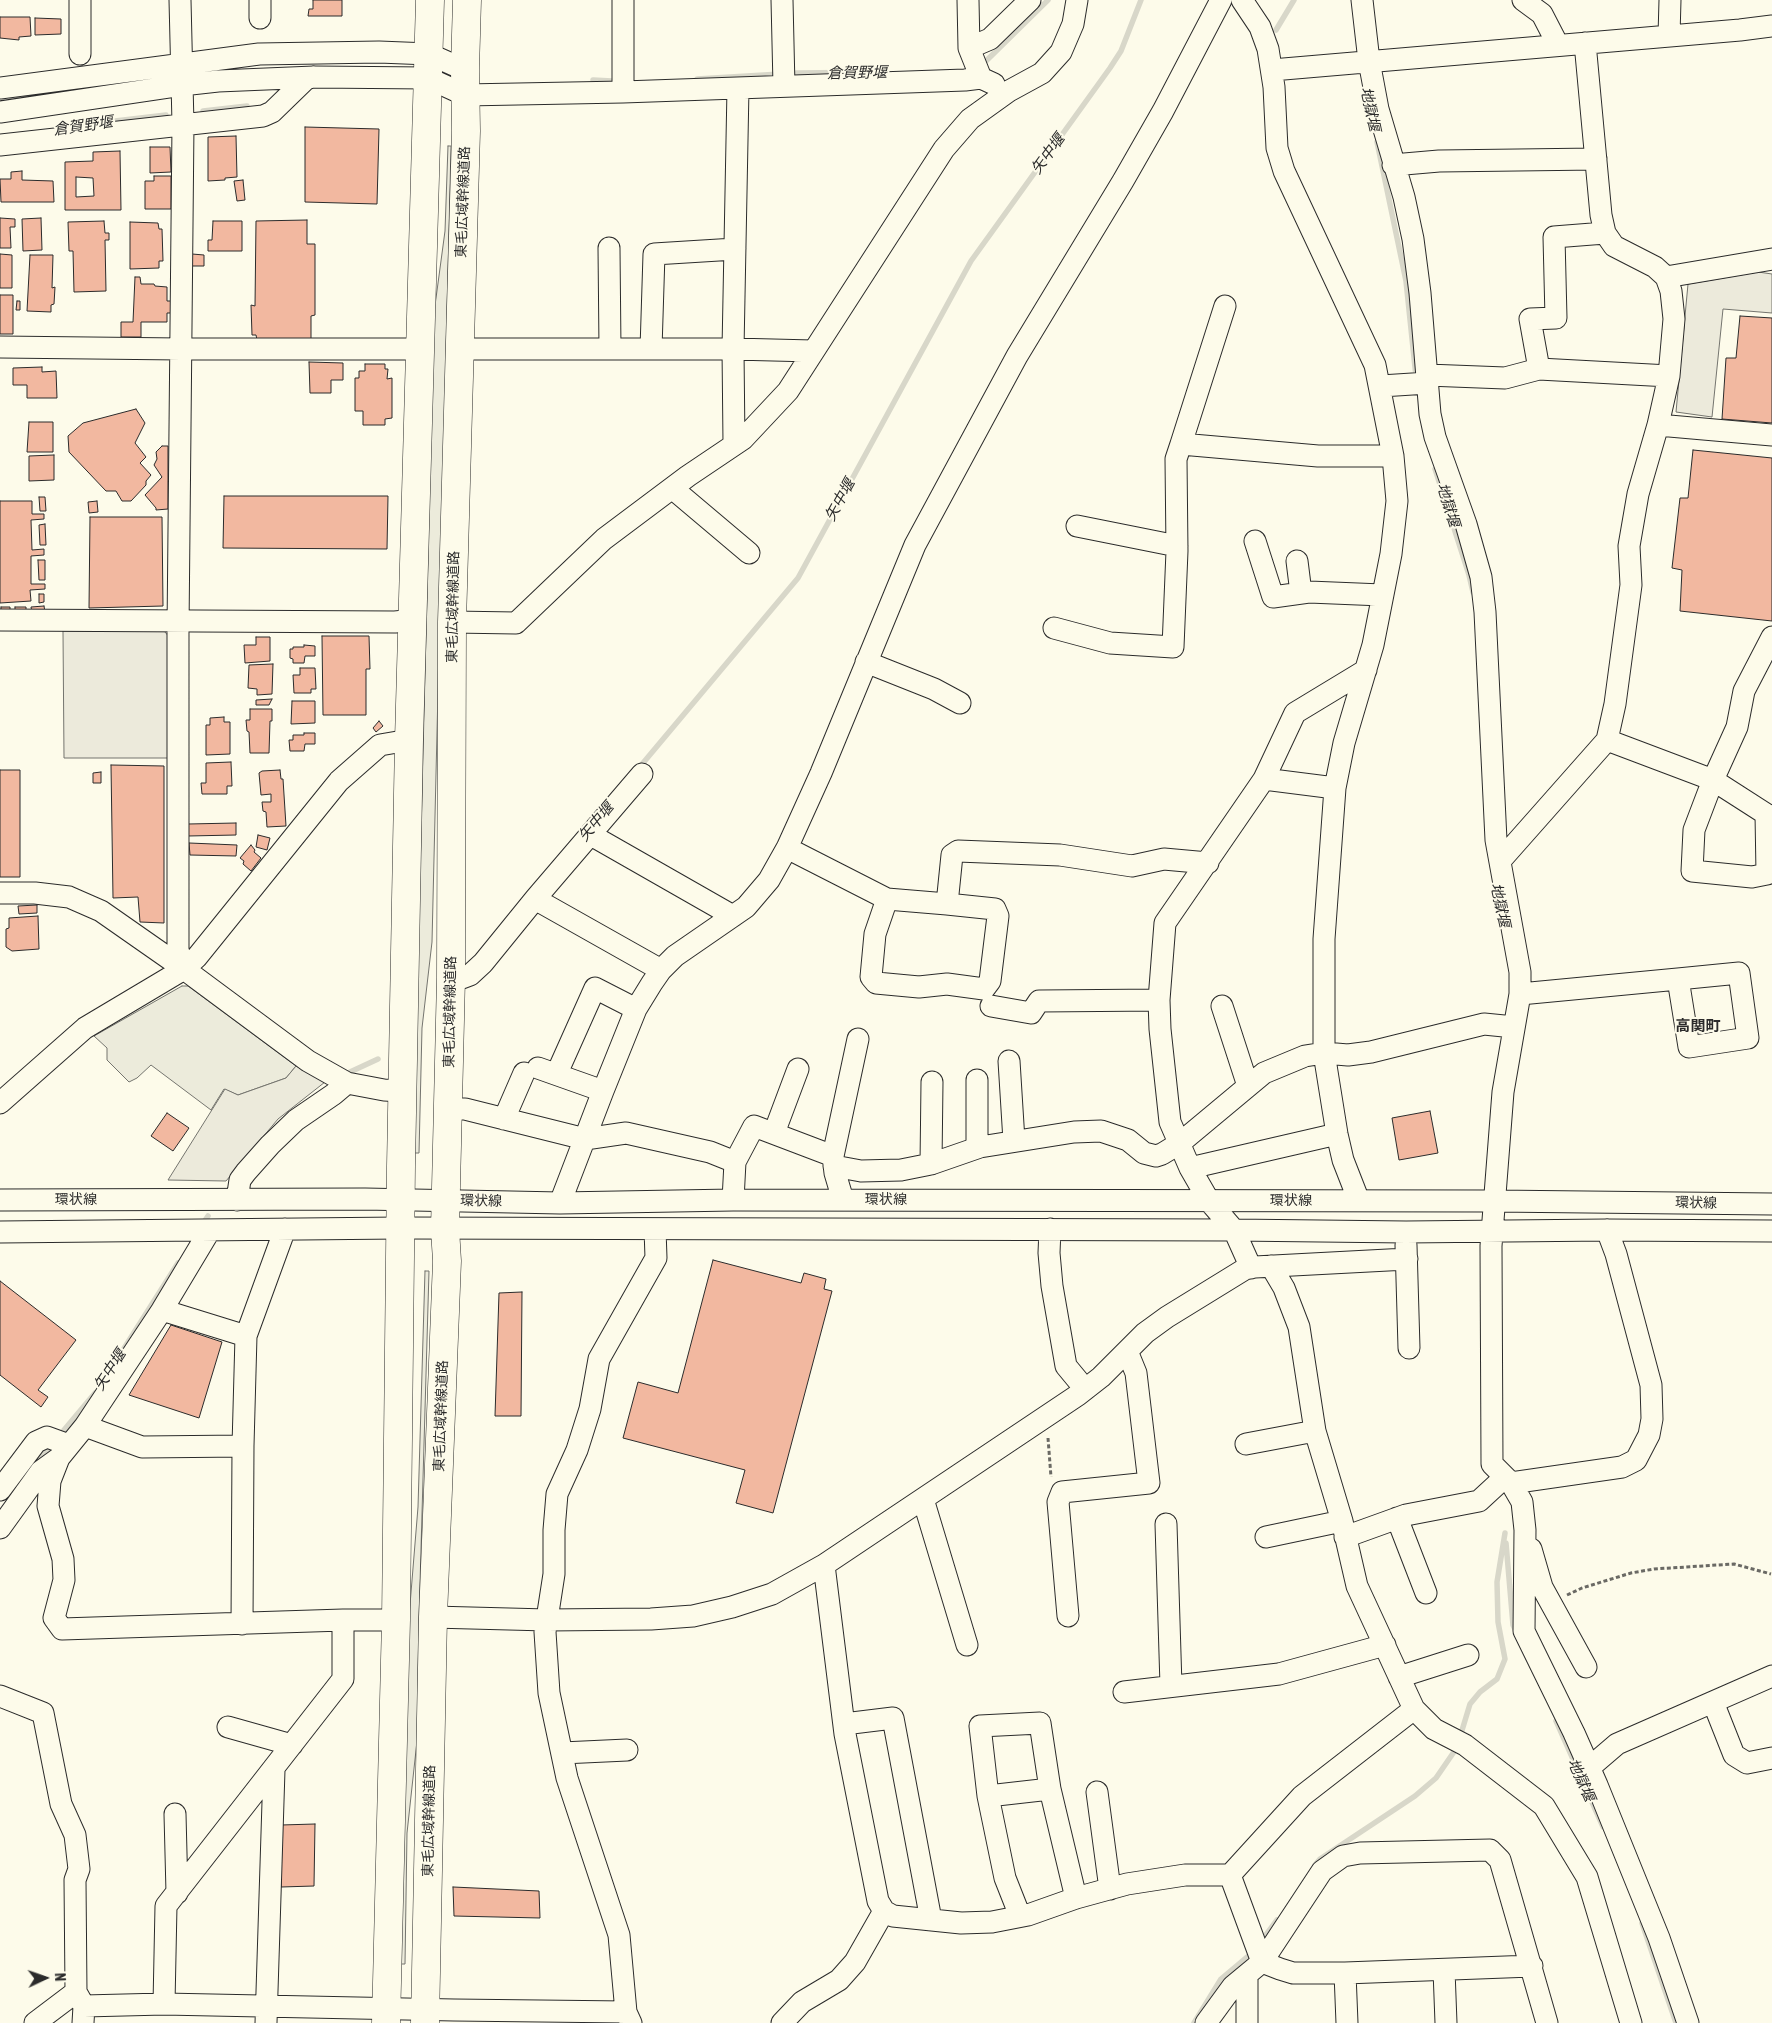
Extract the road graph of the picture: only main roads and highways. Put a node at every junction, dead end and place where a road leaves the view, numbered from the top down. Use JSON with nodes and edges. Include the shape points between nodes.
{"nodes":[{"id":1,"x":430,"y":0,"type":"edge"},
{"id":2,"x":467,"y":0,"type":"edge"},
{"id":3,"x":386,"y":2016,"type":"edge"},
{"id":4,"x":425,"y":2016,"type":"edge"}],
"edges":[{"from":1,"to":3,"type":"highway","via":[[409,740],[396,1620]]},
{"from":2,"to":4,"type":"highway","name":"東毛広域幹線道路","via":[[452,622],[447,1261],[434,1617]]}]}
